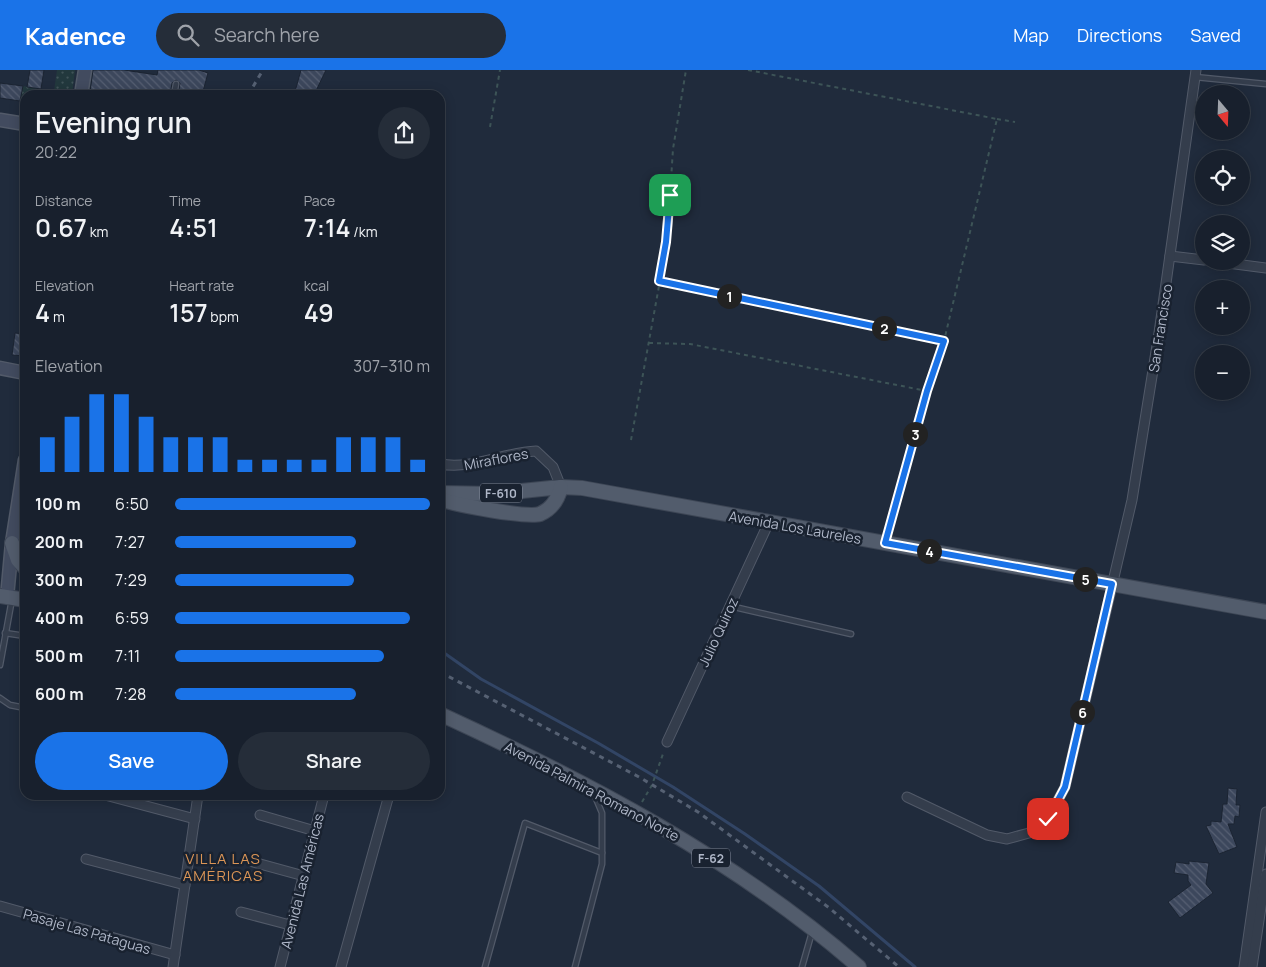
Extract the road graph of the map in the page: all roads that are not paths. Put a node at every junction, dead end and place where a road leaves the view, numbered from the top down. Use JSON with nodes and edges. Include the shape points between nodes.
{"nodes":[{"id":1,"x":85,"y":70,"type":"edge"},
{"id":2,"x":1195,"y":73,"type":"edge"},
{"id":3,"x":176,"y":84,"type":"dead end"},
{"id":4,"x":1266,"y":84,"type":"edge"},
{"id":5,"x":82,"y":90,"type":"edge"},
{"id":6,"x":175,"y":90,"type":"edge"},
{"id":7,"x":0,"y":120,"type":"edge"},
{"id":8,"x":20,"y":123,"type":"edge"},
{"id":9,"x":1170,"y":256,"type":"junction"},
{"id":10,"x":1195,"y":259,"type":"edge"},
{"id":11,"x":1250,"y":266,"type":"edge"},
{"id":12,"x":1266,"y":268,"type":"edge"},
{"id":13,"x":0,"y":368,"type":"edge"},
{"id":14,"x":20,"y":372,"type":"edge"},
{"id":15,"x":445,"y":464,"type":"edge"},
{"id":16,"x":561,"y":487,"type":"junction"},
{"id":17,"x":20,"y":492,"type":"edge"},
{"id":18,"x":445,"y":494,"type":"edge"},
{"id":19,"x":445,"y":500,"type":"edge"},
{"id":20,"x":769,"y":522,"type":"junction"},
{"id":21,"x":12,"y":543,"type":"junction"},
{"id":22,"x":20,"y":562,"type":"edge"},
{"id":23,"x":1112,"y":584,"type":"junction"},
{"id":24,"x":11,"y":598,"type":"edge"},
{"id":25,"x":730,"y":606,"type":"junction"},
{"id":26,"x":1266,"y":612,"type":"edge"},
{"id":27,"x":5,"y":633,"type":"junction"},
{"id":28,"x":851,"y":634,"type":"dead end"},
{"id":29,"x":20,"y":635,"type":"edge"},
{"id":30,"x":0,"y":665,"type":"edge"},
{"id":31,"x":0,"y":698,"type":"edge"},
{"id":32,"x":20,"y":707,"type":"edge"},
{"id":33,"x":445,"y":716,"type":"edge"},
{"id":34,"x":667,"y":742,"type":"road end"},
{"id":35,"x":591,"y":787,"type":"junction"},
{"id":36,"x":908,"y":797,"type":"dead end"},
{"id":37,"x":124,"y":800,"type":"edge"},
{"id":38,"x":197,"y":800,"type":"edge"},
{"id":39,"x":323,"y":800,"type":"edge"},
{"id":40,"x":388,"y":800,"type":"edge"},
{"id":41,"x":1266,"y":812,"type":"edge"},
{"id":42,"x":260,"y":814,"type":"dead end"},
{"id":43,"x":195,"y":819,"type":"junction"},
{"id":44,"x":1265,"y":825,"type":"edge"},
{"id":45,"x":315,"y":831,"type":"junction"},
{"id":46,"x":602,"y":853,"type":"junction"},
{"id":47,"x":86,"y":859,"type":"dead end"},
{"id":48,"x":253,"y":862,"type":"dead end"},
{"id":49,"x":1266,"y":874,"type":"edge"},
{"id":50,"x":304,"y":876,"type":"junction"},
{"id":51,"x":185,"y":885,"type":"junction"},
{"id":52,"x":1258,"y":899,"type":"junction"},
{"id":53,"x":0,"y":906,"type":"edge"},
{"id":54,"x":241,"y":912,"type":"dead end"},
{"id":55,"x":290,"y":925,"type":"junction"},
{"id":56,"x":814,"y":929,"type":"junction"},
{"id":57,"x":174,"y":955,"type":"junction"},
{"id":58,"x":173,"y":967,"type":"edge"},
{"id":59,"x":280,"y":967,"type":"edge"},
{"id":60,"x":341,"y":967,"type":"edge"},
{"id":61,"x":486,"y":967,"type":"edge"},
{"id":62,"x":575,"y":967,"type":"edge"},
{"id":63,"x":802,"y":967,"type":"edge"},
{"id":64,"x":859,"y":967,"type":"edge"},
{"id":65,"x":1244,"y":967,"type":"edge"},
{"id":66,"x":1252,"y":967,"type":"edge"}],
"edges":[{"from":1,"to":5,"type":"street"},
{"from":2,"to":4,"type":"lane"},
{"from":2,"to":9,"type":"street","name":"San Francisco"},
{"from":3,"to":6,"type":"lane"},
{"from":7,"to":8,"type":"street"},
{"from":9,"to":10,"type":"street"},
{"from":9,"to":23,"type":"street","name":"San Francisco","via":[[1132,500]]},
{"from":11,"to":12,"type":"street"},
{"from":13,"to":14,"type":"street"},
{"from":15,"to":16,"type":"street","name":"Miraflores","via":[[461,466],[516,452],[536,451],[553,467]]},
{"from":16,"to":18,"type":"main road","name":"Avenida Los Laureles","number":"F-610","via":[[492,494]]},
{"from":16,"to":19,"type":"main road","via":[[554,503],[538,515]]},
{"from":16,"to":20,"type":"main road","name":"Avenida Los Laureles","number":"F-610"},
{"from":17,"to":21,"type":"street"},
{"from":20,"to":23,"type":"main road","name":"Avenida Los Laureles","number":"F-610"},
{"from":20,"to":25,"type":"street","name":"Julio Quiroz"},
{"from":21,"to":22,"type":"main road"},
{"from":21,"to":24,"type":"street"},
{"from":23,"to":26,"type":"main road","name":"Avenida Los Laureles","number":"F-610"},
{"from":23,"to":36,"type":"street","name":"San Francisco","via":[[1065,787],[1048,819],[1029,834],[1008,838],[987,835]]},
{"from":24,"to":27,"type":"lane"},
{"from":25,"to":28,"type":"lane"},
{"from":25,"to":34,"type":"street","name":"Julio Quiroz"},
{"from":27,"to":29,"type":"lane"},
{"from":27,"to":30,"type":"lane"},
{"from":31,"to":32,"type":"lane"},
{"from":33,"to":35,"type":"main road","name":"Avenida Palmira Romano Norte","number":"F-62"},
{"from":35,"to":46,"type":"lane","via":[[602,813]]},
{"from":35,"to":56,"type":"main road","name":"Avenida Palmira Romano Norte","number":"F-62","via":[[682,839]]},
{"from":37,"to":43,"type":"street"},
{"from":38,"to":43,"type":"street"},
{"from":39,"to":45,"type":"street","name":"Avenida Las Américas"},
{"from":40,"to":60,"type":"street"},
{"from":41,"to":44,"type":"street"},
{"from":42,"to":45,"type":"street"},
{"from":43,"to":51,"type":"street"},
{"from":44,"to":52,"type":"street"},
{"from":45,"to":50,"type":"street","name":"Avenida Las Américas"},
{"from":46,"to":61,"type":"lane","via":[[525,823]]},
{"from":46,"to":62,"type":"lane","via":[[602,864]]},
{"from":47,"to":51,"type":"street"},
{"from":48,"to":50,"type":"street"},
{"from":49,"to":52,"type":"street"},
{"from":50,"to":55,"type":"street","name":"Avenida Las Américas"},
{"from":51,"to":57,"type":"street"},
{"from":52,"to":65,"type":"street"},
{"from":52,"to":66,"type":"street"},
{"from":53,"to":57,"type":"street","name":"Pasaje Las Pataguas"},
{"from":54,"to":55,"type":"street"},
{"from":55,"to":59,"type":"street","name":"Avenida Las Américas"},
{"from":56,"to":63,"type":"lane"},
{"from":56,"to":64,"type":"main road","name":"Avenida Palmira Romano Norte","number":"F-62"},
{"from":57,"to":58,"type":"street"}]}
